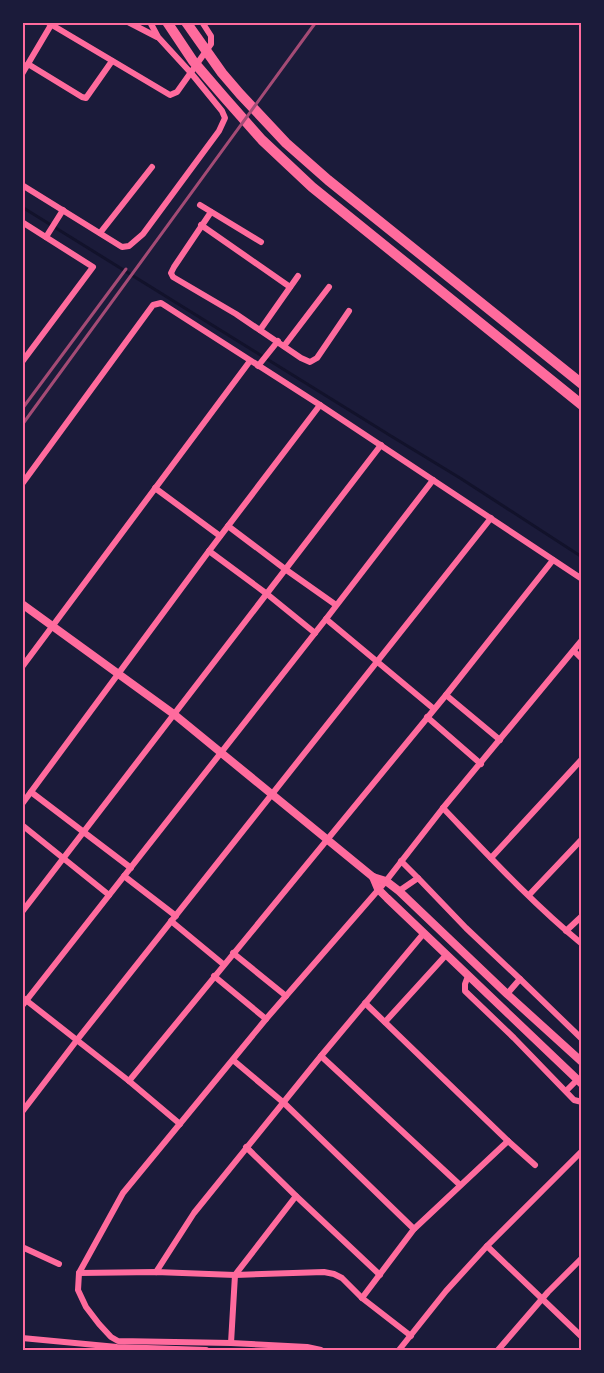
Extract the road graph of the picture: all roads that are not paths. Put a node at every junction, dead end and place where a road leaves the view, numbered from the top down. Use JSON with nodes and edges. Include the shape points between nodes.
{"nodes":[{"id":1,"x":128,"y":22,"type":"edge"},
{"id":2,"x":150,"y":22,"type":"edge"},
{"id":3,"x":167,"y":22,"type":"edge"},
{"id":4,"x":186,"y":22,"type":"edge"},
{"id":5,"x":202,"y":22,"type":"edge"},
{"id":6,"x":49,"y":24,"type":"edge"},
{"id":7,"x":158,"y":37,"type":"junction"},
{"id":8,"x":112,"y":61,"type":"junction"},
{"id":9,"x":28,"y":64,"type":"junction"},
{"id":10,"x":190,"y":73,"type":"junction"},
{"id":11,"x":22,"y":74,"type":"edge"},
{"id":12,"x":152,"y":167,"type":"dead end"},
{"id":13,"x":22,"y":185,"type":"edge"},
{"id":14,"x":200,"y":204,"type":"dead end"},
{"id":15,"x":62,"y":211,"type":"junction"},
{"id":16,"x":211,"y":212,"type":"junction"},
{"id":17,"x":22,"y":222,"type":"edge"},
{"id":18,"x":201,"y":225,"type":"junction"},
{"id":19,"x":100,"y":233,"type":"junction"},
{"id":20,"x":48,"y":234,"type":"junction"},
{"id":21,"x":261,"y":242,"type":"dead end"},
{"id":22,"x":298,"y":276,"type":"dead end"},
{"id":23,"x":290,"y":286,"type":"junction"},
{"id":24,"x":329,"y":287,"type":"dead end"},
{"id":25,"x":349,"y":311,"type":"dead end"},
{"id":26,"x":260,"y":330,"type":"junction"},
{"id":27,"x":278,"y":341,"type":"junction"},
{"id":28,"x":284,"y":346,"type":"junction"},
{"id":29,"x":250,"y":361,"type":"junction"},
{"id":30,"x":22,"y":362,"type":"edge"},
{"id":31,"x":258,"y":366,"type":"junction"},
{"id":32,"x":582,"y":384,"type":"edge"},
{"id":33,"x":320,"y":405,"type":"junction"},
{"id":34,"x":582,"y":405,"type":"edge"},
{"id":35,"x":381,"y":445,"type":"junction"},
{"id":36,"x":433,"y":480,"type":"junction"},
{"id":37,"x":22,"y":484,"type":"edge"},
{"id":38,"x":155,"y":488,"type":"junction"},
{"id":39,"x":491,"y":519,"type":"junction"},
{"id":40,"x":228,"y":526,"type":"junction"},
{"id":41,"x":220,"y":536,"type":"junction"},
{"id":42,"x":208,"y":551,"type":"junction"},
{"id":43,"x":553,"y":560,"type":"junction"},
{"id":44,"x":285,"y":569,"type":"junction"},
{"id":45,"x":582,"y":579,"type":"edge"},
{"id":46,"x":267,"y":594,"type":"junction"},
{"id":47,"x":22,"y":604,"type":"edge"},
{"id":48,"x":336,"y":605,"type":"junction"},
{"id":49,"x":326,"y":619,"type":"junction"},
{"id":50,"x":53,"y":626,"type":"junction"},
{"id":51,"x":315,"y":633,"type":"junction"},
{"id":52,"x":582,"y":640,"type":"edge"},
{"id":53,"x":574,"y":651,"type":"junction"},
{"id":54,"x":582,"y":660,"type":"edge"},
{"id":55,"x":377,"y":662,"type":"junction"},
{"id":56,"x":22,"y":667,"type":"edge"},
{"id":57,"x":119,"y":674,"type":"junction"},
{"id":58,"x":446,"y":695,"type":"junction"},
{"id":59,"x":434,"y":709,"type":"junction"},
{"id":60,"x":174,"y":715,"type":"junction"},
{"id":61,"x":427,"y":717,"type":"junction"},
{"id":62,"x":500,"y":740,"type":"junction"},
{"id":63,"x":221,"y":752,"type":"junction"},
{"id":64,"x":582,"y":759,"type":"edge"},
{"id":65,"x":481,"y":764,"type":"junction"},
{"id":66,"x":31,"y":792,"type":"junction"},
{"id":67,"x":272,"y":794,"type":"junction"},
{"id":68,"x":22,"y":804,"type":"edge"},
{"id":69,"x":443,"y":808,"type":"junction"},
{"id":70,"x":22,"y":825,"type":"edge"},
{"id":71,"x":83,"y":833,"type":"junction"},
{"id":72,"x":327,"y":839,"type":"junction"},
{"id":73,"x":582,"y":839,"type":"edge"},
{"id":74,"x":64,"y":858,"type":"junction"},
{"id":75,"x":491,"y":858,"type":"junction"},
{"id":76,"x":401,"y":861,"type":"junction"},
{"id":77,"x":131,"y":868,"type":"junction"},
{"id":78,"x":124,"y":876,"type":"junction"},
{"id":79,"x":373,"y":877,"type":"junction"},
{"id":80,"x":418,"y":878,"type":"junction"},
{"id":81,"x":386,"y":880,"type":"junction"},
{"id":82,"x":378,"y":889,"type":"junction"},
{"id":83,"x":399,"y":891,"type":"junction"},
{"id":84,"x":110,"y":895,"type":"junction"},
{"id":85,"x":529,"y":895,"type":"junction"},
{"id":86,"x":22,"y":912,"type":"edge"},
{"id":87,"x":582,"y":916,"type":"edge"},
{"id":88,"x":174,"y":918,"type":"junction"},
{"id":89,"x":566,"y":931,"type":"junction"},
{"id":90,"x":424,"y":933,"type":"junction"},
{"id":91,"x":582,"y":944,"type":"edge"},
{"id":92,"x":233,"y":953,"type":"junction"},
{"id":93,"x":446,"y":955,"type":"junction"},
{"id":94,"x":223,"y":964,"type":"junction"},
{"id":95,"x":214,"y":976,"type":"junction"},
{"id":96,"x":468,"y":976,"type":"junction"},
{"id":97,"x":520,"y":979,"type":"junction"},
{"id":98,"x":507,"y":994,"type":"junction"},
{"id":99,"x":286,"y":996,"type":"junction"},
{"id":100,"x":24,"y":1001,"type":"edge"},
{"id":101,"x":365,"y":1003,"type":"junction"},
{"id":102,"x":496,"y":1003,"type":"junction"},
{"id":103,"x":488,"y":1013,"type":"junction"},
{"id":104,"x":266,"y":1019,"type":"junction"},
{"id":105,"x":385,"y":1023,"type":"junction"},
{"id":106,"x":523,"y":1028,"type":"junction"},
{"id":107,"x":514,"y":1038,"type":"junction"},
{"id":108,"x":582,"y":1039,"type":"edge"},
{"id":109,"x":77,"y":1040,"type":"junction"},
{"id":110,"x":551,"y":1055,"type":"junction"},
{"id":111,"x":321,"y":1056,"type":"junction"},
{"id":112,"x":232,"y":1060,"type":"junction"},
{"id":113,"x":582,"y":1062,"type":"edge"},
{"id":114,"x":540,"y":1065,"type":"junction"},
{"id":115,"x":129,"y":1081,"type":"junction"},
{"id":116,"x":579,"y":1082,"type":"edge"},
{"id":117,"x":566,"y":1091,"type":"junction"},
{"id":118,"x":582,"y":1102,"type":"edge"},
{"id":119,"x":284,"y":1103,"type":"junction"},
{"id":120,"x":22,"y":1112,"type":"edge"},
{"id":121,"x":180,"y":1124,"type":"junction"},
{"id":122,"x":507,"y":1141,"type":"junction"},
{"id":123,"x":246,"y":1147,"type":"junction"},
{"id":124,"x":582,"y":1151,"type":"edge"},
{"id":125,"x":535,"y":1165,"type":"dead end"},
{"id":126,"x":460,"y":1185,"type":"junction"},
{"id":127,"x":296,"y":1196,"type":"junction"},
{"id":128,"x":414,"y":1229,"type":"junction"},
{"id":129,"x":22,"y":1246,"type":"edge"},
{"id":130,"x":487,"y":1246,"type":"junction"},
{"id":131,"x":582,"y":1258,"type":"edge"},
{"id":132,"x":59,"y":1264,"type":"dead end"},
{"id":133,"x":156,"y":1272,"type":"junction"},
{"id":134,"x":79,"y":1273,"type":"junction"},
{"id":135,"x":235,"y":1275,"type":"junction"},
{"id":136,"x":380,"y":1275,"type":"junction"},
{"id":137,"x":362,"y":1298,"type":"junction"},
{"id":138,"x":542,"y":1299,"type":"junction"},
{"id":139,"x":411,"y":1336,"type":"junction"},
{"id":140,"x":582,"y":1337,"type":"edge"},
{"id":141,"x":22,"y":1338,"type":"edge"},
{"id":142,"x":231,"y":1343,"type":"junction"},
{"id":143,"x":194,"y":1350,"type":"edge"},
{"id":144,"x":206,"y":1350,"type":"edge"},
{"id":145,"x":321,"y":1350,"type":"edge"},
{"id":146,"x":399,"y":1350,"type":"edge"},
{"id":147,"x":498,"y":1350,"type":"edge"}],
"edges":[{"from":1,"to":7,"type":"street"},
{"from":2,"to":7,"type":"street"},
{"from":3,"to":34,"type":"highway","via":[[194,61],[262,140],[312,187]]},
{"from":4,"to":32,"type":"highway","via":[[216,65],[285,143]]},
{"from":5,"to":10,"type":"street","via":[[212,41]]},
{"from":6,"to":8,"type":"street"},
{"from":6,"to":9,"type":"street"},
{"from":7,"to":10,"type":"street"},
{"from":8,"to":9,"type":"street","via":[[86,98]]},
{"from":8,"to":10,"type":"street","via":[[170,95],[177,92]]},
{"from":9,"to":11,"type":"street"},
{"from":10,"to":19,"type":"street","via":[[224,116],[223,124],[132,244],[119,245]]},
{"from":12,"to":19,"type":"street"},
{"from":13,"to":15,"type":"street"},
{"from":14,"to":16,"type":"street"},
{"from":15,"to":19,"type":"street"},
{"from":15,"to":20,"type":"street"},
{"from":16,"to":18,"type":"street"},
{"from":16,"to":21,"type":"street"},
{"from":17,"to":20,"type":"street"},
{"from":18,"to":23,"type":"street"},
{"from":18,"to":26,"type":"street","via":[[172,276]]},
{"from":20,"to":30,"type":"street","via":[[93,267]]},
{"from":22,"to":23,"type":"street"},
{"from":23,"to":26,"type":"street"},
{"from":24,"to":28,"type":"street"},
{"from":25,"to":28,"type":"street","via":[[312,362]]},
{"from":26,"to":27,"type":"street"},
{"from":27,"to":28,"type":"street"},
{"from":27,"to":31,"type":"street"},
{"from":29,"to":31,"type":"street"},
{"from":29,"to":37,"type":"street","via":[[165,305],[153,305]]},
{"from":29,"to":38,"type":"street"},
{"from":31,"to":33,"type":"street"},
{"from":33,"to":35,"type":"street"},
{"from":33,"to":40,"type":"street"},
{"from":35,"to":36,"type":"street"},
{"from":35,"to":44,"type":"street"},
{"from":36,"to":39,"type":"street"},
{"from":36,"to":48,"type":"street"},
{"from":38,"to":41,"type":"street"},
{"from":38,"to":50,"type":"street"},
{"from":39,"to":43,"type":"street"},
{"from":39,"to":55,"type":"street"},
{"from":40,"to":41,"type":"street"},
{"from":40,"to":44,"type":"street"},
{"from":41,"to":42,"type":"street"},
{"from":42,"to":46,"type":"street"},
{"from":42,"to":57,"type":"street"},
{"from":43,"to":45,"type":"street"},
{"from":43,"to":58,"type":"street"},
{"from":44,"to":46,"type":"street"},
{"from":44,"to":48,"type":"street"},
{"from":46,"to":51,"type":"street"},
{"from":46,"to":60,"type":"street"},
{"from":47,"to":50,"type":"street"},
{"from":48,"to":49,"type":"street"},
{"from":49,"to":51,"type":"street"},
{"from":49,"to":55,"type":"street"},
{"from":50,"to":56,"type":"street"},
{"from":50,"to":57,"type":"street"},
{"from":51,"to":63,"type":"street"},
{"from":52,"to":53,"type":"street"},
{"from":53,"to":54,"type":"street"},
{"from":53,"to":62,"type":"street"},
{"from":55,"to":59,"type":"street"},
{"from":55,"to":67,"type":"street"},
{"from":57,"to":60,"type":"street"},
{"from":57,"to":66,"type":"street"},
{"from":58,"to":59,"type":"street"},
{"from":58,"to":62,"type":"street"},
{"from":59,"to":61,"type":"street"},
{"from":60,"to":63,"type":"street"},
{"from":60,"to":71,"type":"street"},
{"from":61,"to":65,"type":"street"},
{"from":61,"to":72,"type":"street"},
{"from":62,"to":65,"type":"street"},
{"from":63,"to":67,"type":"street"},
{"from":63,"to":77,"type":"street"},
{"from":64,"to":75,"type":"street"},
{"from":65,"to":69,"type":"street"},
{"from":66,"to":68,"type":"street"},
{"from":66,"to":71,"type":"street"},
{"from":67,"to":72,"type":"street"},
{"from":67,"to":88,"type":"street"},
{"from":69,"to":75,"type":"street"},
{"from":69,"to":76,"type":"street"},
{"from":70,"to":74,"type":"street"},
{"from":71,"to":74,"type":"street"},
{"from":71,"to":77,"type":"street"},
{"from":72,"to":79,"type":"street"},
{"from":72,"to":92,"type":"street"},
{"from":73,"to":85,"type":"street"},
{"from":74,"to":84,"type":"street"},
{"from":74,"to":86,"type":"street"},
{"from":75,"to":85,"type":"street"},
{"from":76,"to":80,"type":"street"},
{"from":76,"to":81,"type":"street"},
{"from":77,"to":78,"type":"street"},
{"from":78,"to":84,"type":"street"},
{"from":78,"to":88,"type":"street"},
{"from":79,"to":81,"type":"street"},
{"from":79,"to":82,"type":"street"},
{"from":80,"to":83,"type":"street"},
{"from":80,"to":97,"type":"street"},
{"from":81,"to":82,"type":"street"},
{"from":81,"to":83,"type":"street"},
{"from":82,"to":90,"type":"street"},
{"from":82,"to":99,"type":"street"},
{"from":83,"to":98,"type":"street"},
{"from":84,"to":100,"type":"street"},
{"from":85,"to":89,"type":"street"},
{"from":87,"to":89,"type":"street"},
{"from":88,"to":94,"type":"street"},
{"from":88,"to":109,"type":"street"},
{"from":89,"to":91,"type":"street"},
{"from":90,"to":93,"type":"street"},
{"from":90,"to":101,"type":"street"},
{"from":92,"to":94,"type":"street"},
{"from":92,"to":99,"type":"street"},
{"from":93,"to":96,"type":"street"},
{"from":93,"to":105,"type":"street"},
{"from":94,"to":95,"type":"street"},
{"from":95,"to":104,"type":"street"},
{"from":95,"to":115,"type":"street"},
{"from":96,"to":102,"type":"street"},
{"from":96,"to":103,"type":"street","via":[[465,991]]},
{"from":97,"to":98,"type":"street"},
{"from":97,"to":108,"type":"street"},
{"from":98,"to":113,"type":"street"},
{"from":99,"to":104,"type":"street"},
{"from":100,"to":109,"type":"street"},
{"from":101,"to":105,"type":"street"},
{"from":101,"to":111,"type":"street"},
{"from":102,"to":103,"type":"street"},
{"from":102,"to":106,"type":"street"},
{"from":103,"to":107,"type":"street"},
{"from":104,"to":112,"type":"street"},
{"from":105,"to":122,"type":"street"},
{"from":106,"to":107,"type":"street"},
{"from":106,"to":110,"type":"street"},
{"from":107,"to":114,"type":"street"},
{"from":109,"to":115,"type":"street"},
{"from":109,"to":120,"type":"street"},
{"from":110,"to":114,"type":"street"},
{"from":110,"to":116,"type":"street"},
{"from":111,"to":119,"type":"street"},
{"from":111,"to":126,"type":"street"},
{"from":112,"to":119,"type":"street"},
{"from":112,"to":121,"type":"street"},
{"from":114,"to":117,"type":"street"},
{"from":115,"to":121,"type":"street"},
{"from":116,"to":117,"type":"street"},
{"from":117,"to":118,"type":"street"},
{"from":119,"to":123,"type":"street"},
{"from":119,"to":128,"type":"street"},
{"from":121,"to":134,"type":"street","via":[[123,1193]]},
{"from":122,"to":125,"type":"street"},
{"from":122,"to":126,"type":"street"},
{"from":123,"to":127,"type":"street"},
{"from":123,"to":133,"type":"street","via":[[194,1213]]},
{"from":124,"to":130,"type":"street"},
{"from":126,"to":128,"type":"street"},
{"from":127,"to":135,"type":"street"},
{"from":127,"to":136,"type":"street"},
{"from":128,"to":136,"type":"street"},
{"from":129,"to":132,"type":"street"},
{"from":130,"to":138,"type":"street"},
{"from":130,"to":139,"type":"street"},
{"from":131,"to":138,"type":"street"},
{"from":133,"to":134,"type":"street"},
{"from":133,"to":135,"type":"street"},
{"from":134,"to":142,"type":"street","via":[[78,1290],[86,1307],[118,1341]]},
{"from":135,"to":137,"type":"street","via":[[324,1272],[342,1278]]},
{"from":135,"to":142,"type":"street"},
{"from":136,"to":137,"type":"street"},
{"from":137,"to":139,"type":"street"},
{"from":138,"to":140,"type":"street"},
{"from":138,"to":147,"type":"street"},
{"from":139,"to":146,"type":"street"},
{"from":141,"to":143,"type":"street"},
{"from":142,"to":145,"type":"street"},
{"from":143,"to":144,"type":"street"}]}
